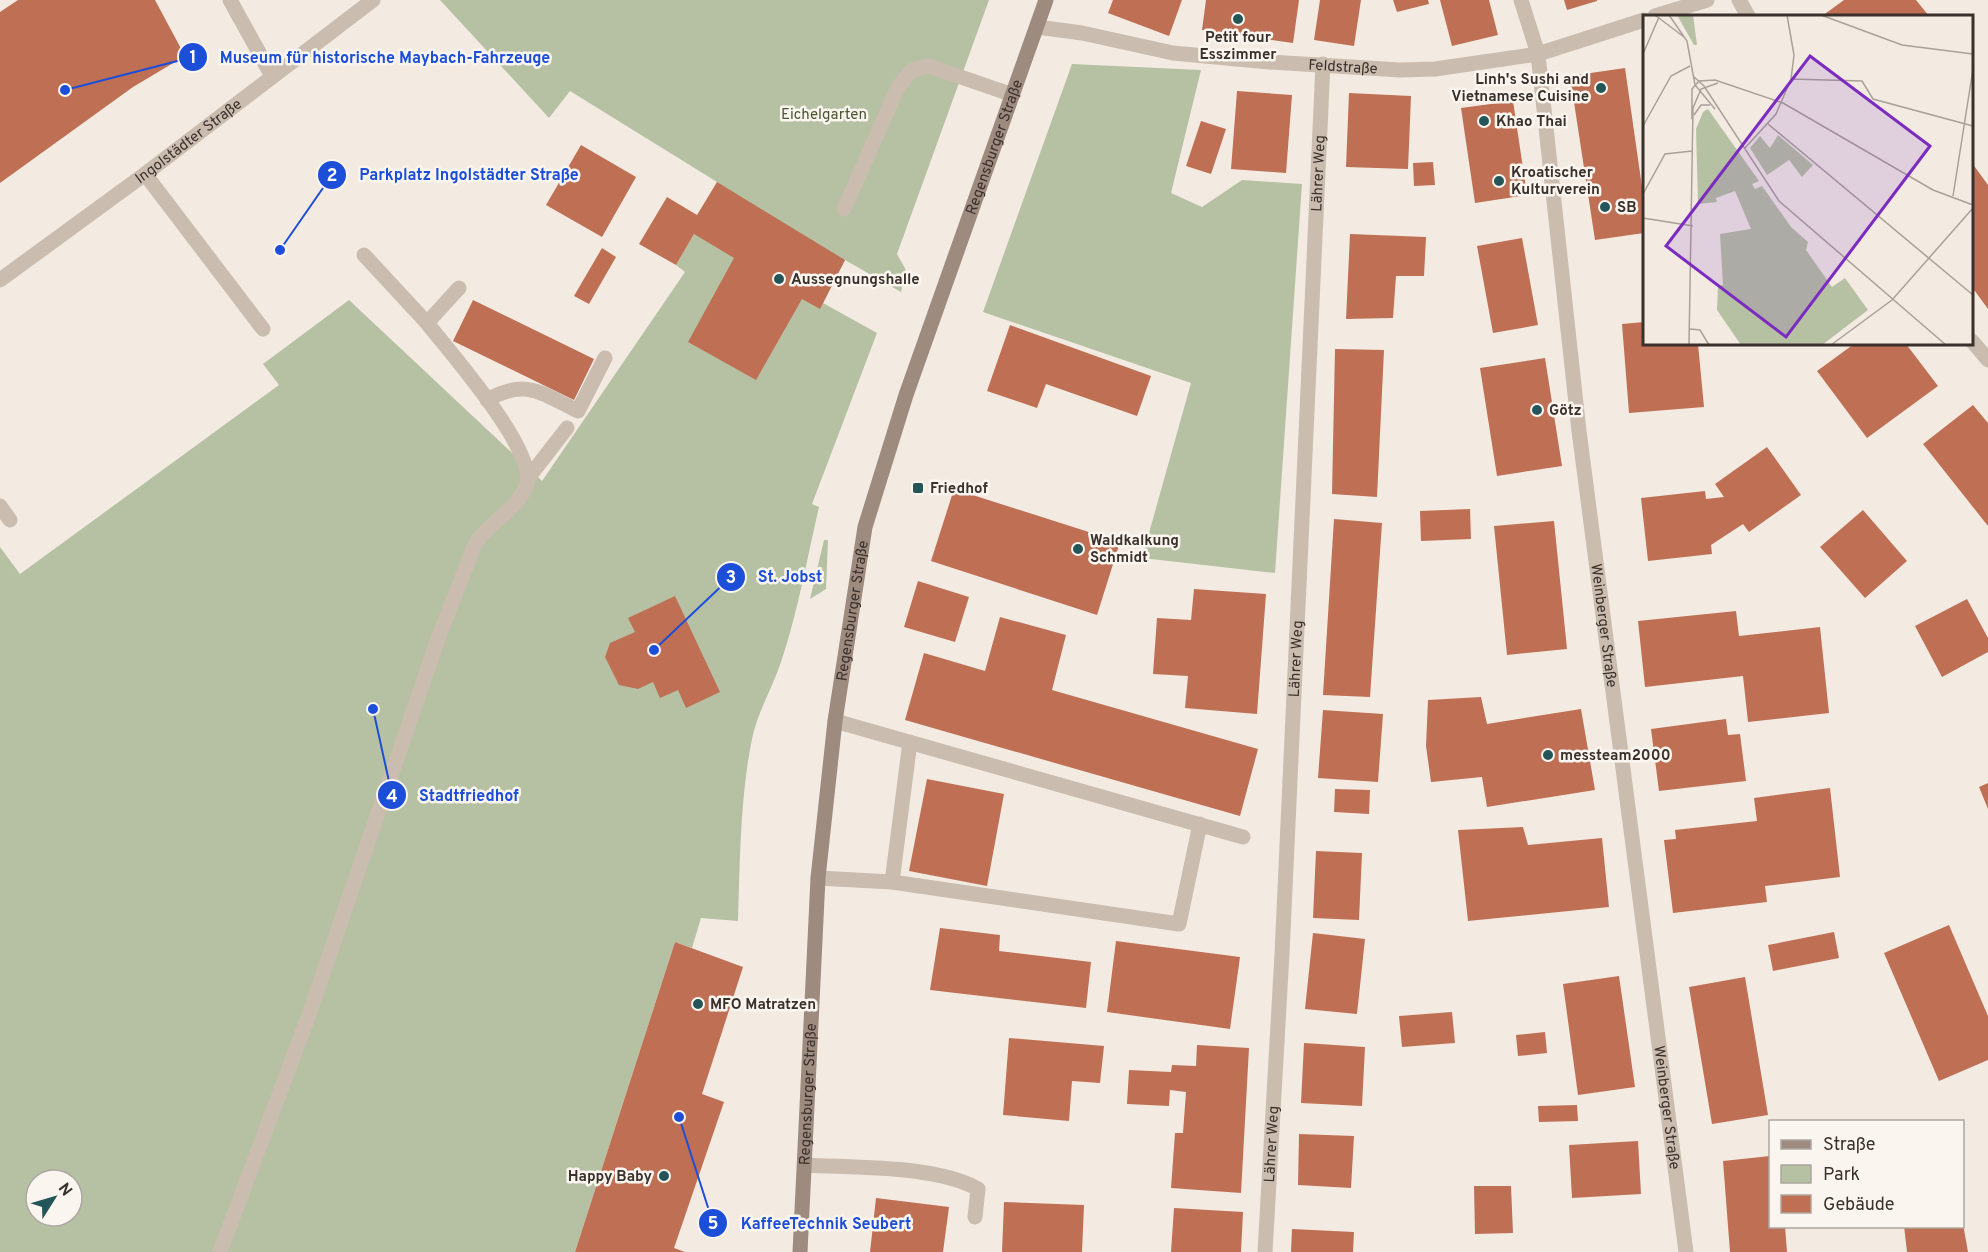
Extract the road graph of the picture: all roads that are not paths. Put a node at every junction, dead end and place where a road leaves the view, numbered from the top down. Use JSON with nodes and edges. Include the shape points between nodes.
{"nodes":[{"id":1,"x":230,"y":0,"type":"edge"},
{"id":2,"x":373,"y":0,"type":"edge"},
{"id":3,"x":1046,"y":0,"type":"edge"},
{"id":4,"x":1521,"y":0,"type":"edge"},
{"id":5,"x":1707,"y":0,"type":"edge"},
{"id":6,"x":1739,"y":0,"type":"edge"},
{"id":7,"x":1658,"y":15,"type":"edge"},
{"id":8,"x":1747,"y":15,"type":"edge"},
{"id":9,"x":1643,"y":20,"type":"edge"},
{"id":10,"x":1037,"y":27,"type":"junction"},
{"id":11,"x":1538,"y":54,"type":"junction"},
{"id":12,"x":1323,"y":64,"type":"junction"},
{"id":13,"x":272,"y":76,"type":"junction"},
{"id":14,"x":1013,"y":95,"type":"junction"},
{"id":15,"x":145,"y":174,"type":"junction"},
{"id":16,"x":844,"y":209,"type":"dead end"},
{"id":17,"x":364,"y":255,"type":"dead end"},
{"id":18,"x":0,"y":280,"type":"edge"},
{"id":19,"x":459,"y":288,"type":"dead end"},
{"id":20,"x":427,"y":323,"type":"junction"},
{"id":21,"x":263,"y":329,"type":"dead end"},
{"id":22,"x":1973,"y":343,"type":"edge"},
{"id":23,"x":606,"y":358,"type":"dead end"},
{"id":24,"x":1988,"y":360,"type":"edge"},
{"id":25,"x":487,"y":400,"type":"junction"},
{"id":26,"x":567,"y":428,"type":"dead end"},
{"id":27,"x":529,"y":477,"type":"junction"},
{"id":28,"x":0,"y":506,"type":"edge"},
{"id":29,"x":10,"y":520,"type":"dead end"},
{"id":30,"x":835,"y":721,"type":"junction"},
{"id":31,"x":910,"y":742,"type":"junction"},
{"id":32,"x":1200,"y":824,"type":"junction"},
{"id":33,"x":1243,"y":837,"type":"dead end"},
{"id":34,"x":818,"y":878,"type":"junction"},
{"id":35,"x":892,"y":882,"type":"junction"},
{"id":36,"x":805,"y":1165,"type":"junction"},
{"id":37,"x":975,"y":1217,"type":"dead end"},
{"id":38,"x":220,"y":1252,"type":"edge"},
{"id":39,"x":800,"y":1252,"type":"edge"},
{"id":40,"x":1265,"y":1252,"type":"edge"},
{"id":41,"x":1686,"y":1252,"type":"edge"}],
"edges":[{"from":1,"to":13,"type":"street"},
{"from":2,"to":13,"type":"street","name":"Ingolstädter Straße"},
{"from":3,"to":10,"type":"main road","name":"Regensburger Straße"},
{"from":4,"to":11,"type":"street","name":"Weinberger Straße"},
{"from":5,"to":7,"type":"street"},
{"from":6,"to":8,"type":"street"},
{"from":9,"to":11,"type":"street","name":"Feldstraße"},
{"from":10,"to":12,"type":"street","name":"Feldstraße","via":[[1173,52]]},
{"from":10,"to":14,"type":"main road","name":"Regensburger Straße"},
{"from":11,"to":12,"type":"street","name":"Feldstraße","via":[[1435,69]]},
{"from":11,"to":41,"type":"street","name":"Weinberger Straße","via":[[1579,431]]},
{"from":12,"to":40,"type":"street","name":"Lährer Weg"},
{"from":13,"to":15,"type":"street","name":"Ingolstädter Straße"},
{"from":14,"to":16,"type":"street","via":[[929,66],[912,70],[898,87]]},
{"from":14,"to":30,"type":"main road","name":"Regensburger Straße","via":[[875,490],[865,527]]},
{"from":15,"to":18,"type":"street","name":"Ingolstädter Straße"},
{"from":15,"to":21,"type":"street"},
{"from":17,"to":20,"type":"street"},
{"from":19,"to":20,"type":"street"},
{"from":20,"to":25,"type":"street"},
{"from":22,"to":24,"type":"street"},
{"from":23,"to":25,"type":"street","via":[[578,411],[523,387],[502,391]]},
{"from":25,"to":27,"type":"street","via":[[522,453]]},
{"from":26,"to":27,"type":"street"},
{"from":27,"to":38,"type":"street","via":[[513,507],[483,531],[475,544],[439,636],[307,1020]]},
{"from":28,"to":29,"type":"street"},
{"from":30,"to":31,"type":"street"},
{"from":30,"to":34,"type":"main road","name":"Regensburger Straße"},
{"from":31,"to":32,"type":"street"},
{"from":31,"to":35,"type":"street"},
{"from":32,"to":33,"type":"street"},
{"from":32,"to":35,"type":"street","via":[[1179,924]]},
{"from":34,"to":35,"type":"street"},
{"from":34,"to":36,"type":"main road","name":"Regensburger Straße"},
{"from":36,"to":37,"type":"street","via":[[939,1174],[964,1181],[978,1189]]},
{"from":36,"to":39,"type":"main road","name":"Regensburger Straße"}]}
